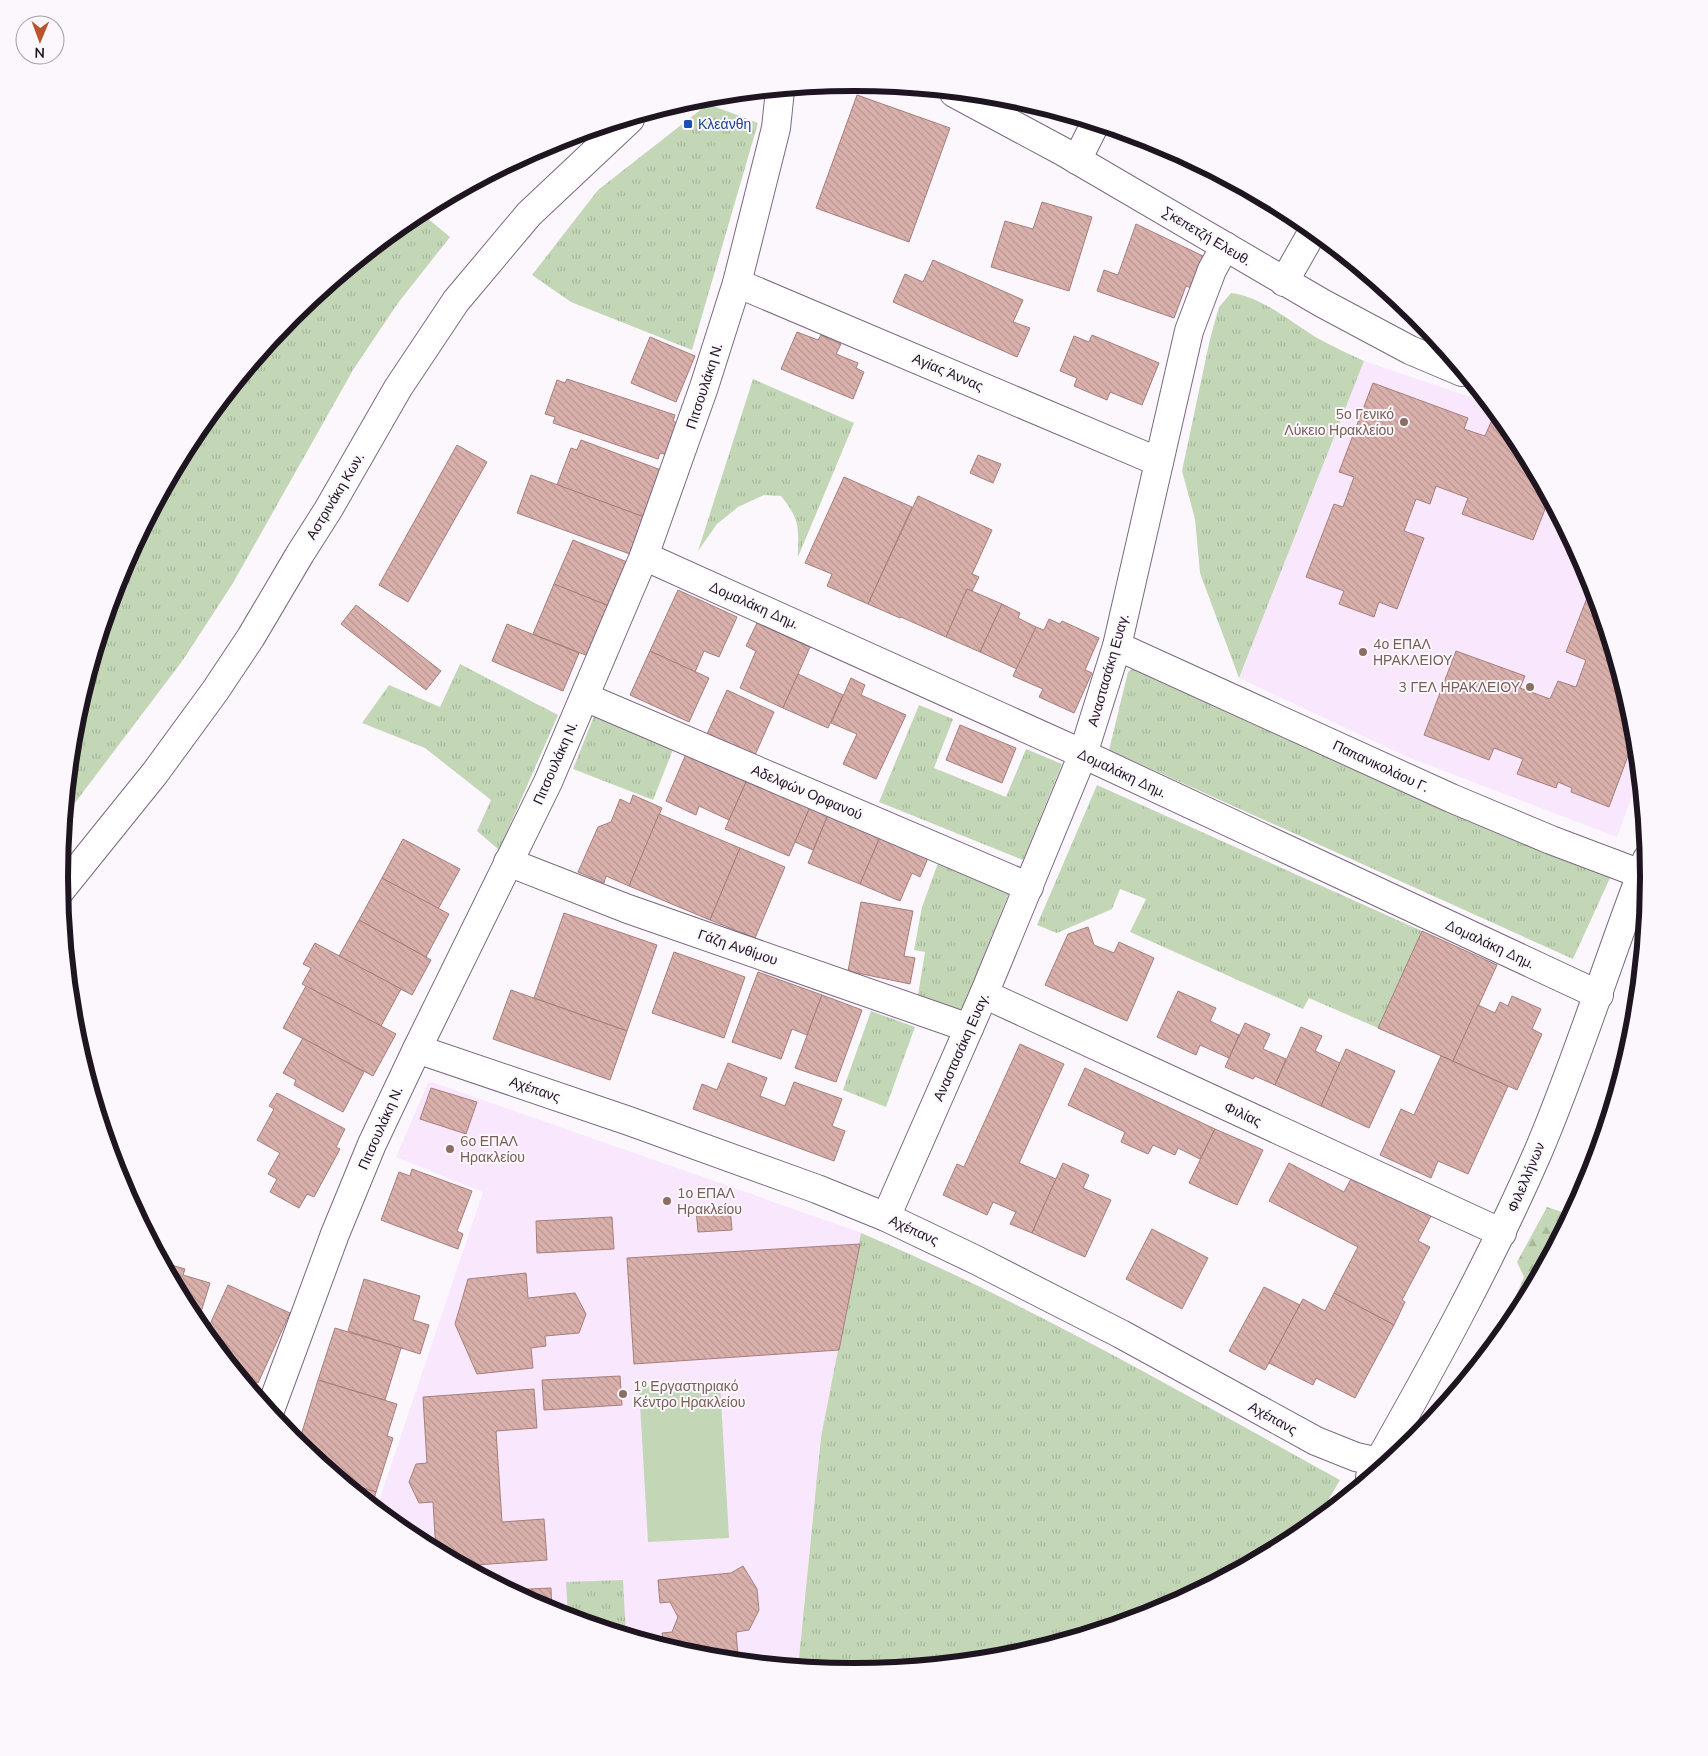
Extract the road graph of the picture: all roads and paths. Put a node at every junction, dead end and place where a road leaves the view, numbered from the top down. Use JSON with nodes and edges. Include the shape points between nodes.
{"nodes":[{"id":1,"x":779,"y":95,"type":"edge"},
{"id":2,"x":966,"y":100,"type":"edge"},
{"id":3,"x":622,"y":127,"type":"edge"},
{"id":4,"x":1093,"y":129,"type":"edge"},
{"id":5,"x":1077,"y":160,"type":"junction"},
{"id":6,"x":1309,"y":237,"type":"edge"},
{"id":7,"x":1225,"y":246,"type":"junction"},
{"id":8,"x":1284,"y":282,"type":"junction"},
{"id":9,"x":737,"y":283,"type":"junction"},
{"id":10,"x":1452,"y":368,"type":"edge"},
{"id":11,"x":1159,"y":462,"type":"junction"},
{"id":12,"x":644,"y":556,"type":"junction"},
{"id":13,"x":1117,"y":646,"type":"junction"},
{"id":14,"x":585,"y":697,"type":"junction"},
{"id":15,"x":1083,"y":754,"type":"junction"},
{"id":16,"x":508,"y":862,"type":"junction"},
{"id":17,"x":1640,"y":868,"type":"edge"},
{"id":18,"x":68,"y":880,"type":"edge"},
{"id":19,"x":1640,"y":886,"type":"edge"},
{"id":20,"x":1029,"y":887,"type":"junction"},
{"id":21,"x":984,"y":994,"type":"junction"},
{"id":22,"x":1599,"y":994,"type":"junction"},
{"id":23,"x":969,"y":1028,"type":"junction"},
{"id":24,"x":417,"y":1049,"type":"junction"},
{"id":25,"x":886,"y":1217,"type":"junction"},
{"id":26,"x":1502,"y":1233,"type":"junction"},
{"id":27,"x":272,"y":1406,"type":"edge"},
{"id":28,"x":1384,"y":1459,"type":"edge"},
{"id":29,"x":1376,"y":1467,"type":"edge"}],
"edges":[{"from":1,"to":9,"type":"street","name":"Πιτσουλάκη Ν.","via":[[776,128]]},
{"from":2,"to":5,"type":"street","name":"Σκεπετζή Ελευθ."},
{"from":3,"to":18,"type":"street","name":"Αστρινάκη Κων.","via":[[529,214],[456,302],[398,388],[328,510],[215,692],[156,773]]},
{"from":4,"to":5,"type":"street"},
{"from":5,"to":7,"type":"street","name":"Σκεπετζή Ελευθ."},
{"from":6,"to":8,"type":"street"},
{"from":7,"to":8,"type":"street","name":"Σκεπετζή Ελευθ."},
{"from":7,"to":11,"type":"street","name":"Αναστασάκη Ευαγ.","via":[[1212,270],[1189,331]]},
{"from":8,"to":10,"type":"street","name":"Σκεπετζή Ελευθ.","via":[[1410,350]]},
{"from":9,"to":11,"type":"street","name":"Αγίας Άννας"},
{"from":9,"to":12,"type":"street","name":"Πιτσουλάκη Ν.","via":[[701,397]]},
{"from":11,"to":13,"type":"street","name":"Αναστασάκη Ευαγ."},
{"from":12,"to":14,"type":"street","name":"Πιτσουλάκη Ν."},
{"from":12,"to":15,"type":"street","name":"Δομαλάκη Δημ."},
{"from":13,"to":15,"type":"street","name":"Αναστασάκη Ευαγ."},
{"from":13,"to":17,"type":"street","name":"Παπανικολάου Γ.","via":[[1452,798],[1551,840]]},
{"from":14,"to":16,"type":"street","name":"Πιτσουλάκη Ν."},
{"from":14,"to":20,"type":"street","name":"Αδελφών Ορφανού"},
{"from":15,"to":20,"type":"street","name":"Αναστασάκη Ευαγ."},
{"from":15,"to":22,"type":"street","name":"Δομαλάκη Δημ."},
{"from":16,"to":23,"type":"street","name":"Γάζη Ανθίμου","via":[[628,909]]},
{"from":16,"to":24,"type":"street","name":"Πιτσουλάκη Ν."},
{"from":19,"to":22,"type":"street","name":"Φιλελλήνων"},
{"from":20,"to":21,"type":"street","name":"Αναστασάκη Ευαγ."},
{"from":21,"to":23,"type":"street","name":"Αναστασάκη Ευαγ."},
{"from":21,"to":26,"type":"street","name":"Φιλίας"},
{"from":22,"to":26,"type":"street","name":"Φιλελλήνων","via":[[1538,1151]]},
{"from":23,"to":25,"type":"street","name":"Αναστασάκη Ευαγ."},
{"from":24,"to":25,"type":"street","name":"Αχέπανς","via":[[702,1147]]},
{"from":24,"to":27,"type":"street","name":"Πιτσουλάκη Ν.","via":[[350,1194]]},
{"from":25,"to":29,"type":"street","name":"Αχέπανς","via":[[1121,1334],[1316,1441]]},
{"from":26,"to":28,"type":"street","name":"Φιλελλήνων"}]}
